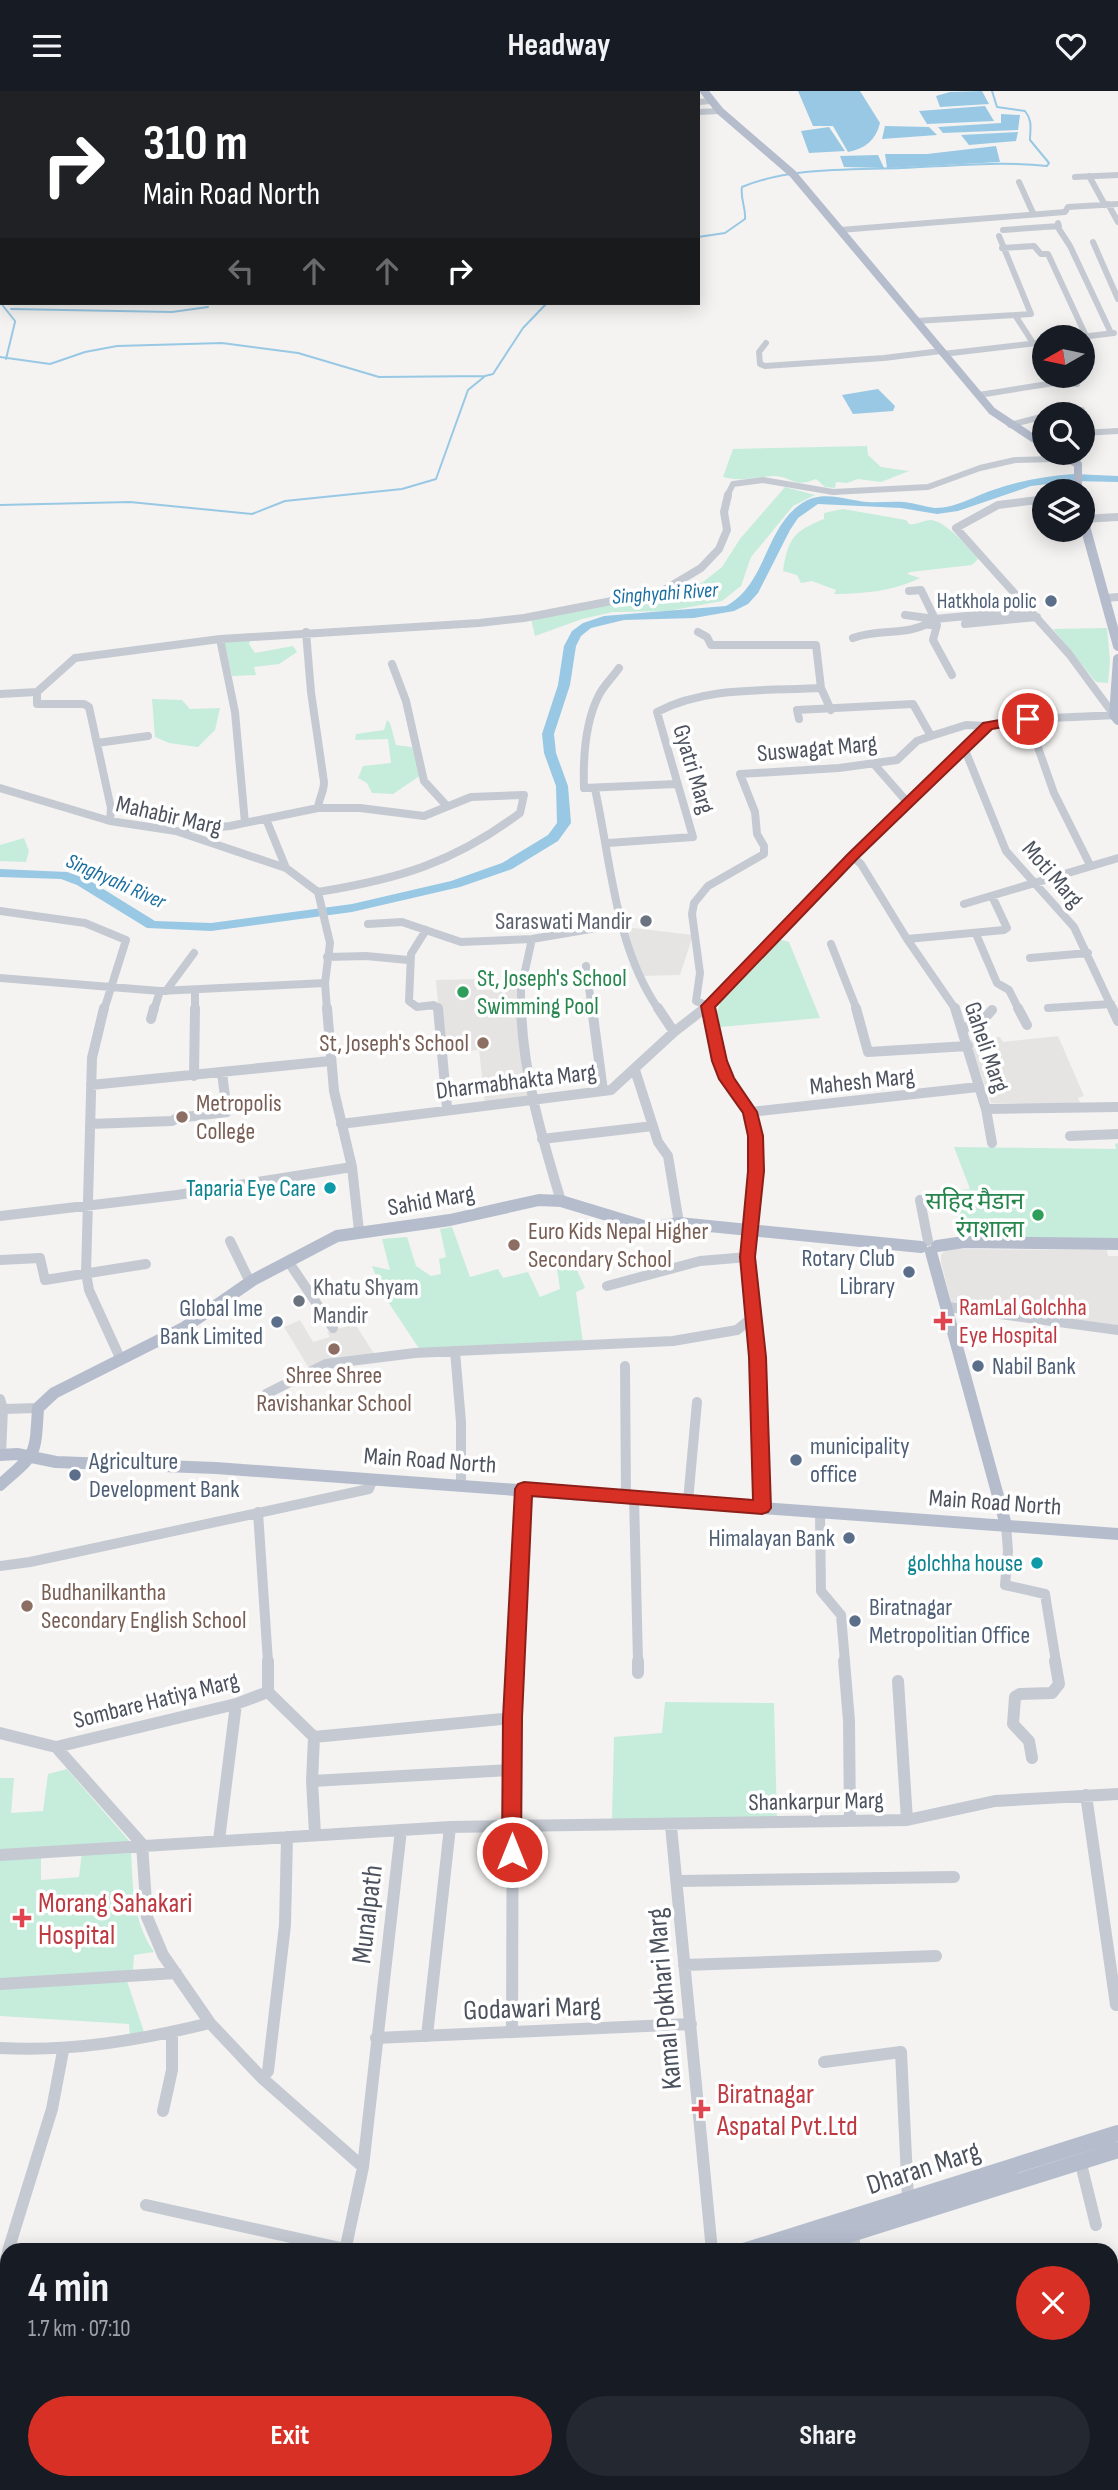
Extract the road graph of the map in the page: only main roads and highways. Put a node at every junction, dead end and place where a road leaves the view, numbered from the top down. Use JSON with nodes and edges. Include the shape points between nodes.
{"nodes":[{"id":1,"x":704,"y":91,"type":"edge"},
{"id":2,"x":1032,"y":438,"type":"edge"},
{"id":3,"x":1078,"y":465,"type":"edge"},
{"id":4,"x":1079,"y":469,"type":"joint"},
{"id":5,"x":1079,"y":479,"type":"edge"},
{"id":6,"x":1090,"y":542,"type":"edge"},
{"id":7,"x":1118,"y":646,"type":"edge"},
{"id":8,"x":1118,"y":659,"type":"edge"},
{"id":9,"x":1117,"y":717,"type":"edge"},
{"id":10,"x":1118,"y":1244,"type":"edge"},
{"id":11,"x":929,"y":1246,"type":"junction"},
{"id":12,"x":1,"y":1455,"type":"edge"},
{"id":13,"x":32,"y":1457,"type":"junction"},
{"id":14,"x":0,"y":1485,"type":"edge"},
{"id":15,"x":1006,"y":1525,"type":"junction"},
{"id":16,"x":1118,"y":1534,"type":"edge"},
{"id":17,"x":1118,"y":2133,"type":"edge"},
{"id":18,"x":1118,"y":2150,"type":"edge"},
{"id":19,"x":769,"y":2243,"type":"edge"},
{"id":20,"x":822,"y":2243,"type":"edge"}],
"edges":[{"from":1,"to":2,"type":"main road","via":[[720,111],[795,176],[992,411]]},
{"from":3,"to":4,"type":"main road"},
{"from":4,"to":5,"type":"main road"},
{"from":6,"to":7,"type":"main road"},
{"from":8,"to":9,"type":"main road"},
{"from":10,"to":11,"type":"main road","name":"Sahid Marg","via":[[964,1242]]},
{"from":11,"to":13,"type":"main road","name":"Sahid Marg","via":[[679,1223],[650,1228],[561,1201],[539,1200],[450,1220],[337,1236],[250,1282],[185,1327],[54,1393],[38,1408]]},
{"from":11,"to":15,"type":"main road"},
{"from":12,"to":13,"type":"main road","name":"Main Road North"},
{"from":13,"to":14,"type":"main road"},
{"from":13,"to":15,"type":"main road","name":"Main Road North","via":[[82,1464],[216,1468]]},
{"from":15,"to":16,"type":"main road","name":"Main Road North"},
{"from":17,"to":19,"type":"main road","name":"Dharan Marg"},
{"from":18,"to":20,"type":"main road","name":"Dharan Marg"}]}
